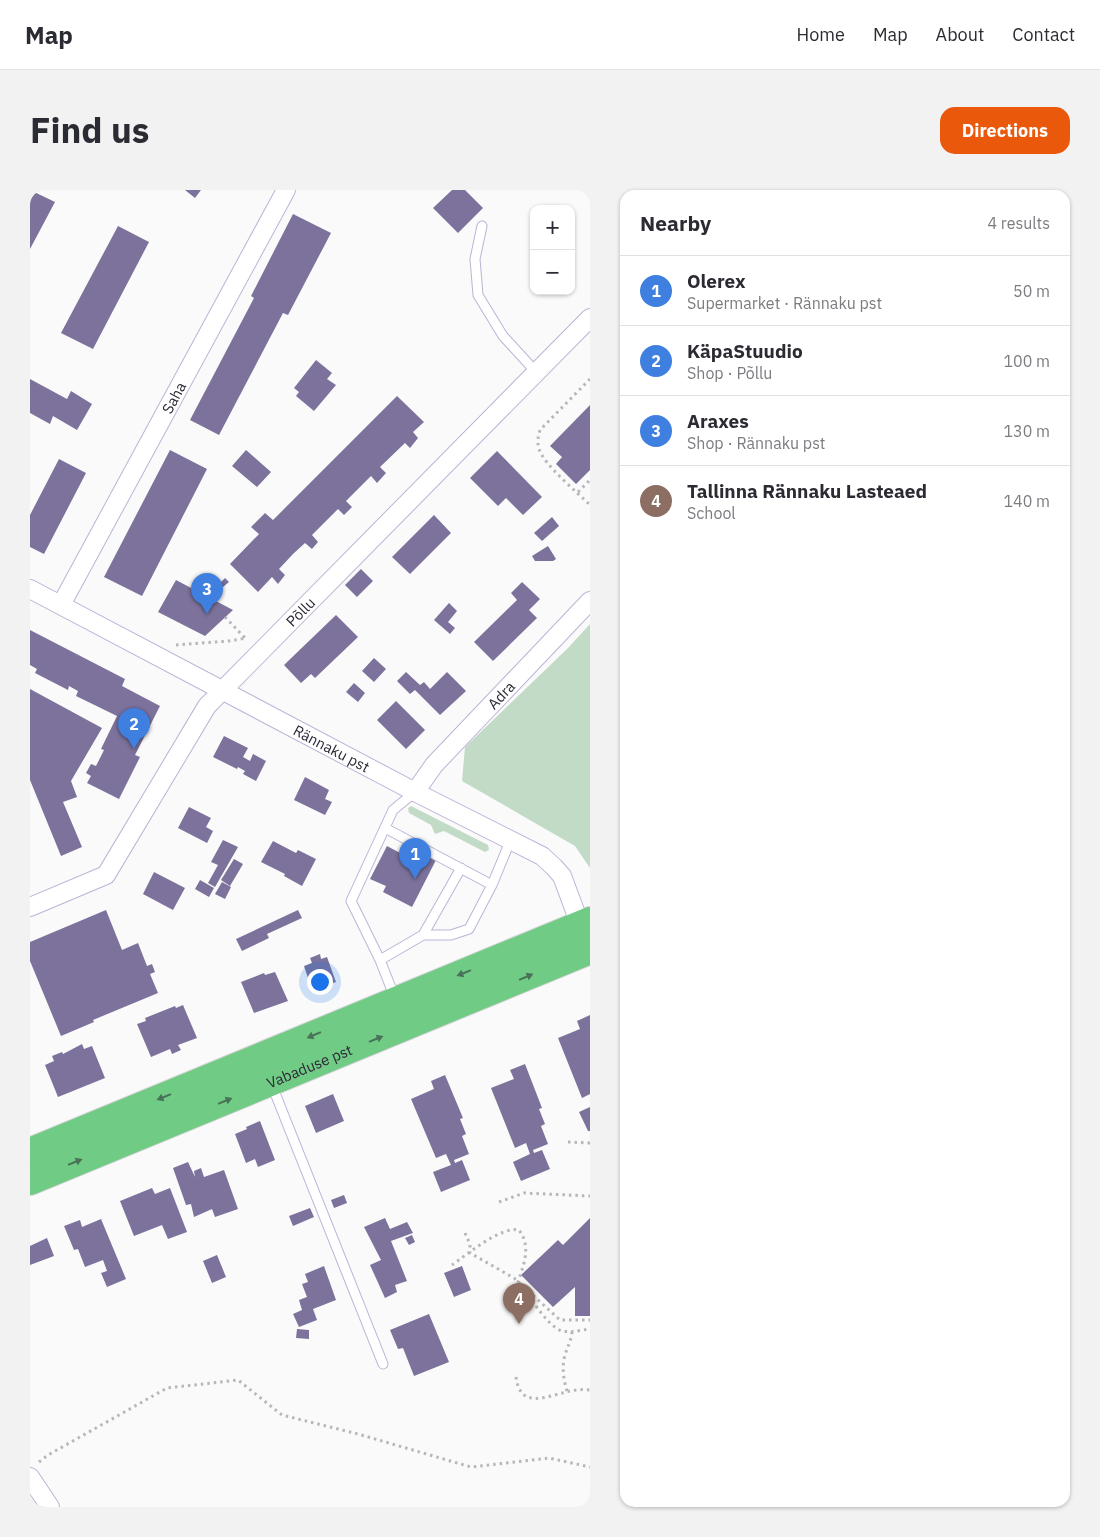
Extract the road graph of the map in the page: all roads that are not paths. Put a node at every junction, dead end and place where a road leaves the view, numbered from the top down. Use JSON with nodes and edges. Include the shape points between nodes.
{"nodes":[{"id":1,"x":286,"y":190,"type":"edge"},
{"id":2,"x":482,"y":226,"type":"dead end"},
{"id":3,"x":590,"y":318,"type":"edge"},
{"id":4,"x":536,"y":372,"type":"junction"},
{"id":5,"x":30,"y":588,"type":"edge"},
{"id":6,"x":590,"y":601,"type":"edge"},
{"id":7,"x":61,"y":605,"type":"junction"},
{"id":8,"x":223,"y":690,"type":"junction"},
{"id":9,"x":415,"y":792,"type":"junction"},
{"id":10,"x":385,"y":828,"type":"junction"},
{"id":11,"x":511,"y":839,"type":"junction"},
{"id":12,"x":461,"y":868,"type":"junction"},
{"id":13,"x":492,"y":884,"type":"junction"},
{"id":14,"x":30,"y":907,"type":"edge"},
{"id":15,"x":423,"y":935,"type":"junction"},
{"id":16,"x":587,"y":936,"type":"edge"},
{"id":17,"x":380,"y":960,"type":"junction"},
{"id":18,"x":396,"y":1001,"type":"junction"},
{"id":19,"x":265,"y":1070,"type":"junction"},
{"id":20,"x":30,"y":1152,"type":"edge"},
{"id":21,"x":30,"y":1181,"type":"edge"},
{"id":22,"x":383,"y":1364,"type":"dead end"},
{"id":23,"x":33,"y":1470,"type":"edge"},
{"id":24,"x":50,"y":1507,"type":"edge"}],
"edges":[{"from":1,"to":7,"type":"street","name":"Saha"},
{"from":2,"to":4,"type":"lane","via":[[475,259],[478,295],[503,336]]},
{"from":3,"to":4,"type":"street","name":"Põllu"},
{"from":4,"to":8,"type":"street","name":"Põllu"},
{"from":5,"to":7,"type":"street","name":"Rännaku pst"},
{"from":6,"to":9,"type":"street","name":"Adra","via":[[434,765]]},
{"from":7,"to":8,"type":"street","name":"Rännaku pst"},
{"from":8,"to":9,"type":"street","name":"Rännaku pst"},
{"from":8,"to":14,"type":"street","name":"Põllu","via":[[208,706],[106,875]]},
{"from":9,"to":10,"type":"lane","via":[[394,810]]},
{"from":9,"to":11,"type":"street","name":"Rännaku pst"},
{"from":10,"to":12,"type":"lane"},
{"from":10,"to":17,"type":"lane","via":[[351,902]]},
{"from":11,"to":13,"type":"lane"},
{"from":11,"to":16,"type":"street","name":"Rännaku pst","via":[[542,856],[562,876]]},
{"from":12,"to":13,"type":"lane"},
{"from":12,"to":15,"type":"lane"},
{"from":13,"to":15,"type":"lane","via":[[469,929],[451,935]]},
{"from":15,"to":17,"type":"lane"},
{"from":16,"to":18,"type":"highway","name":"Vabaduse pst","one_way":true},
{"from":19,"to":16,"type":"highway","name":"Vabaduse pst","one_way":true},
{"from":17,"to":18,"type":"lane"},
{"from":18,"to":19,"type":"highway","name":"Vabaduse pst","one_way":true},
{"from":19,"to":20,"type":"highway","name":"Vabaduse pst","one_way":true},
{"from":21,"to":19,"type":"highway","name":"Vabaduse pst","one_way":true},
{"from":19,"to":22,"type":"lane"},
{"from":23,"to":24,"type":"street"}]}
